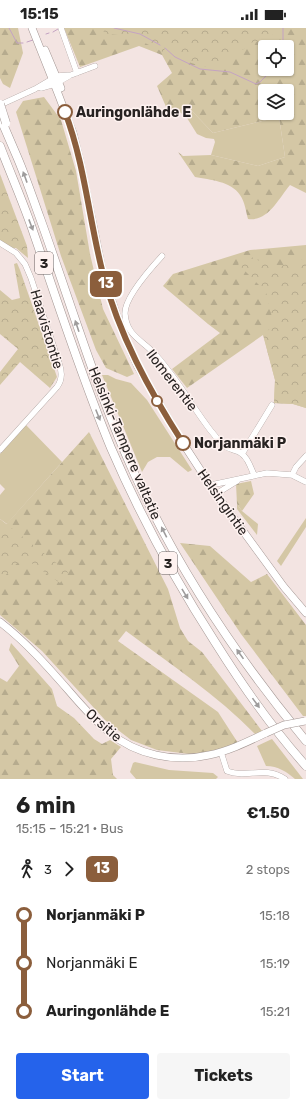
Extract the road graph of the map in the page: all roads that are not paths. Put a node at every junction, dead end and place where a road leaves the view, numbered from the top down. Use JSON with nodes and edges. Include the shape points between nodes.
{"nodes":[{"id":1,"x":33,"y":28,"type":"edge"},
{"id":2,"x":61,"y":28,"type":"edge"},
{"id":3,"x":95,"y":66,"type":"dead end"},
{"id":4,"x":74,"y":74,"type":"junction"},
{"id":5,"x":56,"y":80,"type":"junction"},
{"id":6,"x":0,"y":105,"type":"edge"},
{"id":7,"x":3,"y":121,"type":"edge"},
{"id":8,"x":0,"y":146,"type":"edge"},
{"id":9,"x":0,"y":243,"type":"edge"},
{"id":10,"x":162,"y":256,"type":"dead end"},
{"id":11,"x":272,"y":405,"type":"dead end"},
{"id":12,"x":0,"y":450,"type":"edge"},
{"id":13,"x":242,"y":454,"type":"junction"},
{"id":14,"x":306,"y":456,"type":"edge"},
{"id":15,"x":254,"y":475,"type":"junction"},
{"id":16,"x":292,"y":475,"type":"junction"},
{"id":17,"x":239,"y":480,"type":"junction"},
{"id":18,"x":306,"y":482,"type":"edge"},
{"id":19,"x":211,"y":485,"type":"junction"},
{"id":20,"x":216,"y":494,"type":"junction"},
{"id":21,"x":306,"y":613,"type":"edge"},
{"id":22,"x":0,"y":622,"type":"edge"},
{"id":23,"x":305,"y":721,"type":"edge"},
{"id":24,"x":306,"y":741,"type":"edge"},
{"id":25,"x":220,"y":752,"type":"junction"},
{"id":26,"x":306,"y":766,"type":"edge"},
{"id":27,"x":284,"y":779,"type":"edge"}],
"edges":[{"from":1,"to":5,"type":"main road","name":"Helsingintie"},
{"from":2,"to":4,"type":"street"},
{"from":3,"to":4,"type":"street"},
{"from":4,"to":5,"type":"street"},
{"from":5,"to":6,"type":"street"},
{"from":5,"to":19,"type":"main road","name":"Helsingintie","via":[[80,161],[103,274],[121,328],[146,382],[176,434]]},
{"from":6,"to":7,"type":"highway","name":"Helsinki-Tampere valtatie","bridge":true},
{"from":24,"to":7,"type":"highway","name":"Helsinki-Tampere valtatie","number":"3","one_way":true,"via":[[211,612],[167,539],[136,476],[107,409]]},
{"from":8,"to":26,"type":"highway","name":"Helsinki-Tampere valtatie","number":"3","one_way":true,"via":[[97,414],[142,514],[174,575],[222,652],[258,706]]},
{"from":9,"to":12,"type":"street","name":"Haavistontie","via":[[16,253],[31,278],[59,363],[61,379],[57,387]]},
{"from":10,"to":13,"type":"street","name":"Ilomerentie","via":[[126,304],[125,314],[129,330],[161,361],[224,446]]},
{"from":11,"to":13,"type":"street"},
{"from":13,"to":15,"type":"street"},
{"from":14,"to":16,"type":"street"},
{"from":15,"to":16,"type":"street","via":[[273,472]]},
{"from":15,"to":17,"type":"street"},
{"from":16,"to":18,"type":"street"},
{"from":17,"to":19,"type":"street"},
{"from":17,"to":20,"type":"street"},
{"from":19,"to":20,"type":"main road","name":"Helsingintie"},
{"from":20,"to":21,"type":"main road","name":"Helsingintie"},
{"from":22,"to":25,"type":"main road","name":"Orsitie","via":[[44,663],[98,723],[123,742],[155,755],[171,758],[197,758]]},
{"from":23,"to":25,"type":"main road","name":"Orsitie","bridge":true,"via":[[284,725]]},
{"from":25,"to":27,"type":"street","via":[[227,771],[233,774],[267,772]]}]}
